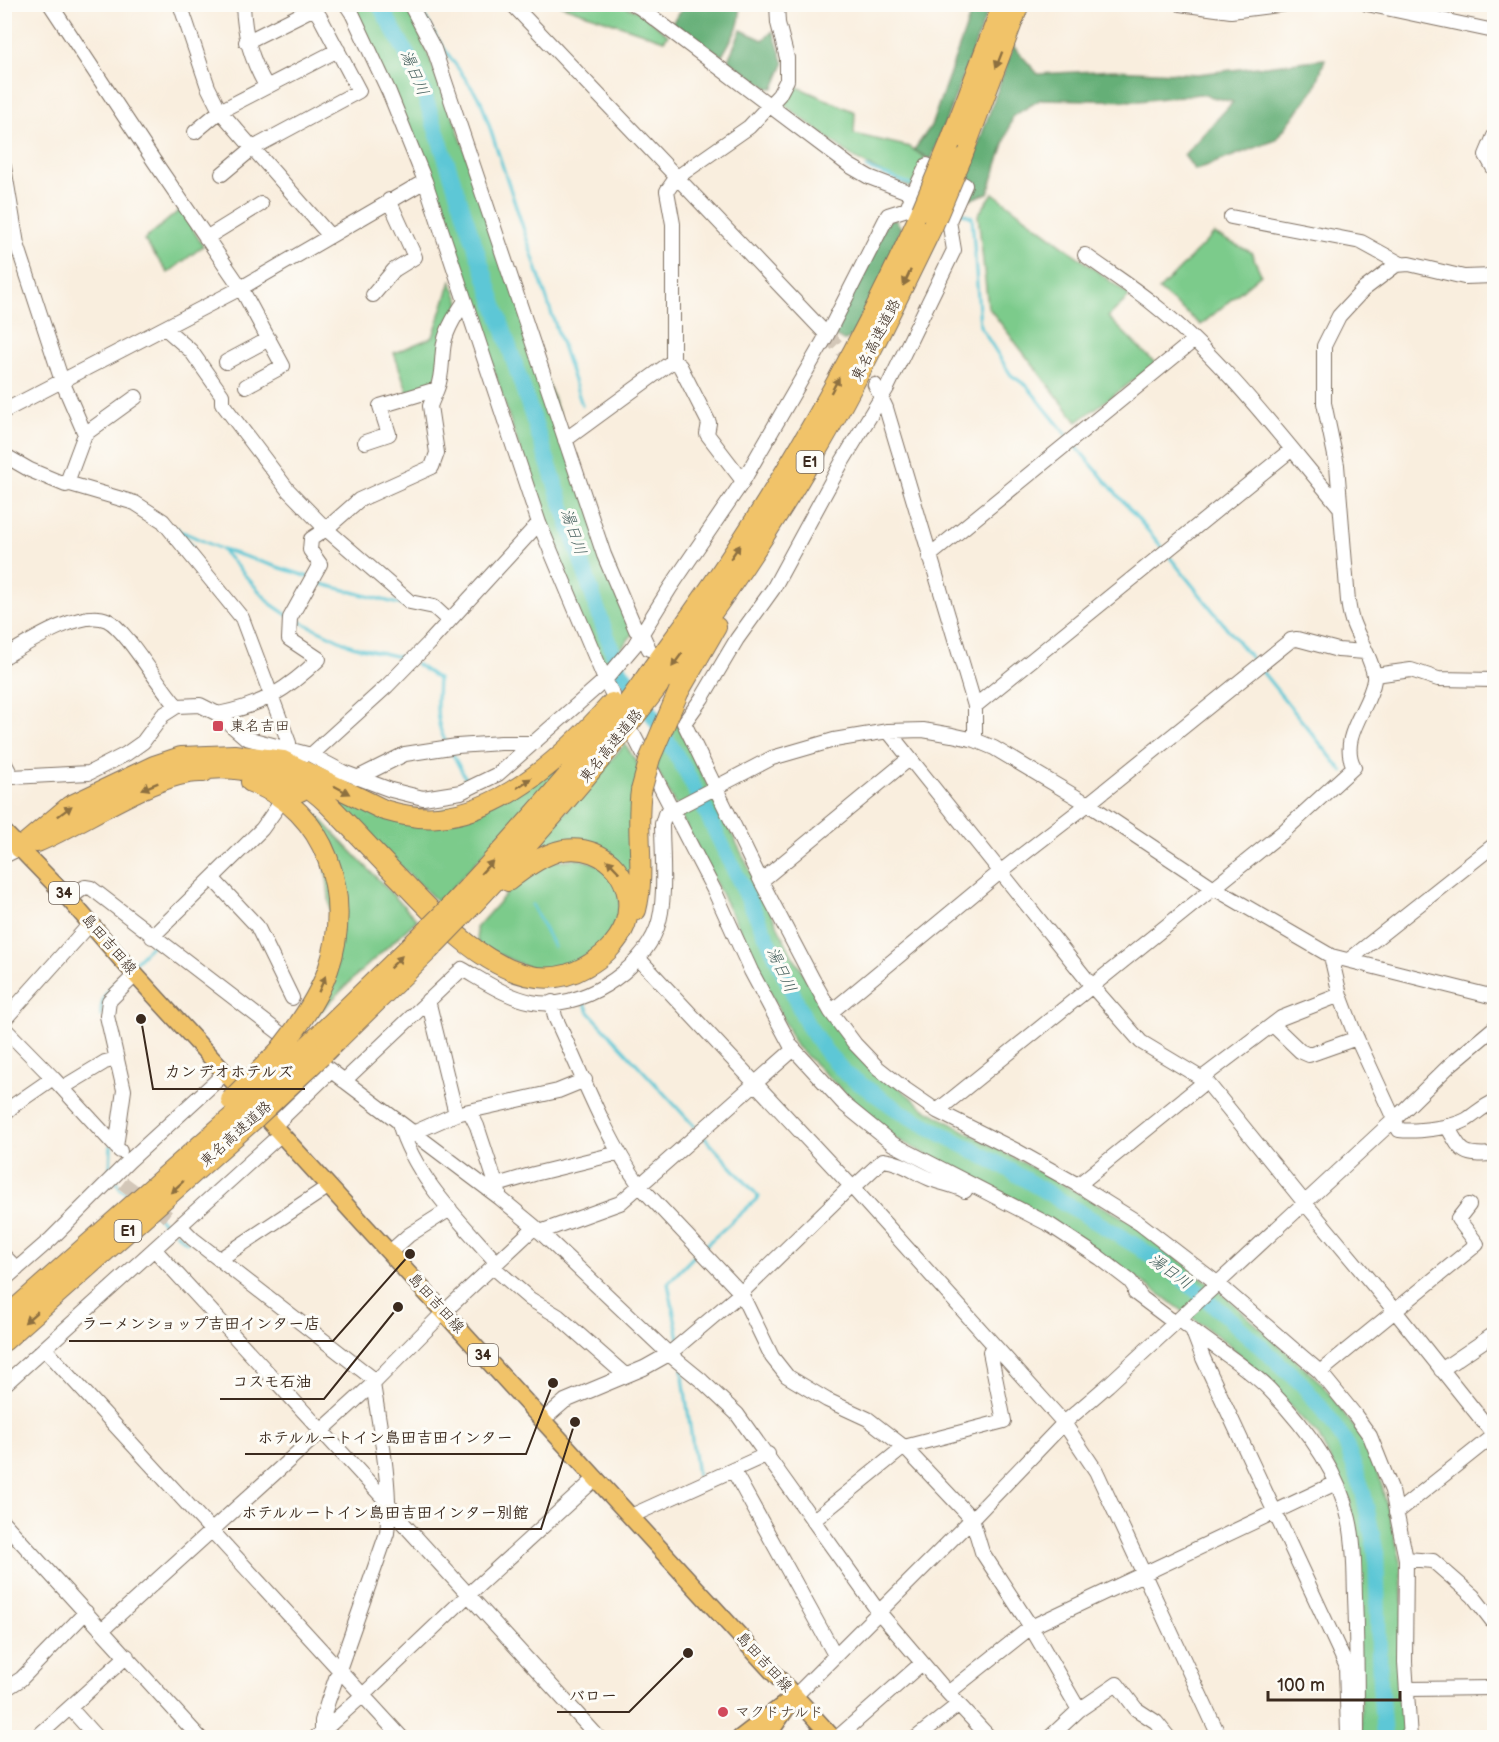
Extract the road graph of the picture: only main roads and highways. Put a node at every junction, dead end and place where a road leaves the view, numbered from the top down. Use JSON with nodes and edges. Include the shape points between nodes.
{"nodes":[{"id":1,"x":1003,"y":4,"type":"edge"},
{"id":2,"x":1019,"y":4,"type":"edge"},
{"id":3,"x":956,"y":151,"type":"junction"},
{"id":4,"x":922,"y":210,"type":"junction"},
{"id":5,"x":660,"y":674,"type":"junction"},
{"id":6,"x":624,"y":711,"type":"junction"},
{"id":7,"x":249,"y":757,"type":"junction"},
{"id":8,"x":193,"y":771,"type":"junction"},
{"id":9,"x":4,"y":832,"type":"edge"},
{"id":10,"x":12,"y":852,"type":"edge"},
{"id":11,"x":457,"y":918,"type":"junction"},
{"id":12,"x":427,"y":948,"type":"junction"},
{"id":13,"x":320,"y":1058,"type":"junction"},
{"id":14,"x":241,"y":1110,"type":"junction"},
{"id":15,"x":4,"y":1319,"type":"edge"},
{"id":16,"x":4,"y":1341,"type":"edge"},
{"id":17,"x":795,"y":1696,"type":"junction"},
{"id":18,"x":740,"y":1737,"type":"edge"},
{"id":19,"x":766,"y":1737,"type":"edge"},
{"id":20,"x":835,"y":1737,"type":"edge"}],
"edges":[{"from":1,"to":3,"type":"highway","name":"東名高速道路","number":"E1"},
{"from":2,"to":3,"type":"highway","name":"東名高速道路","number":"E1","one_way":true},
{"from":3,"to":4,"type":"highway","name":"東名高速道路","number":"E1","bridge":true},
{"from":5,"to":4,"type":"highway","name":"東名高速道路","number":"E1","one_way":true,"via":[[825,404]]},
{"from":4,"to":5,"type":"highway","name":"東名高速道路","number":"E1","one_way":true,"via":[[877,341],[744,582],[708,640]]},
{"from":5,"to":6,"type":"highway"},
{"from":5,"to":6,"type":"highway","name":"東名高速道路","number":"E1"},
{"from":5,"to":8,"type":"highway","bridge":true,"via":[[650,758],[641,790],[639,896],[635,915],[627,935],[609,960],[595,971],[566,983],[543,984],[507,976],[464,951],[417,908],[322,808],[284,781],[239,769],[214,767]]},
{"from":7,"to":6,"type":"highway","one_way":true,"via":[[293,765],[399,814],[454,815],[507,794],[576,740]]},
{"from":6,"to":11,"type":"highway","name":"東名高速道路","number":"E1","via":[[558,811]]},
{"from":10,"to":7,"type":"highway","one_way":true,"via":[[70,806],[153,766],[202,755]]},
{"from":7,"to":11,"type":"highway","one_way":true,"via":[[284,771],[312,790],[442,923],[473,949],[515,972],[560,976],[582,969],[603,956],[613,944],[624,925],[629,903],[618,871],[602,856],[561,850],[524,868]]},
{"from":8,"to":10,"type":"highway","one_way":true,"via":[[139,790]]},
{"from":14,"to":8,"type":"highway","one_way":true,"bridge":true,"via":[[315,999],[334,946],[337,901],[328,859],[313,829],[297,810],[266,787],[222,774]]},
{"from":9,"to":10,"type":"main road","name":"島田吉田線","number":"34"},
{"from":10,"to":17,"type":"main road","name":"島田吉田線","number":"34","via":[[69,899]]},
{"from":11,"to":12,"type":"highway","name":"東名高速道路","number":"E1","bridge":true},
{"from":13,"to":12,"type":"highway","name":"東名高速道路","number":"E1","one_way":true},
{"from":12,"to":13,"type":"highway","name":"東名高速道路","number":"E1"},
{"from":13,"to":14,"type":"highway","name":"東名高速道路","number":"E1","bridge":true},
{"from":14,"to":15,"type":"highway","name":"東名高速道路","number":"E1"},
{"from":14,"to":16,"type":"highway","name":"東名高速道路","number":"E1","one_way":true},
{"from":17,"to":18,"type":"main road","name":"島田吉田線"},
{"from":17,"to":19,"type":"main road","name":"島田吉田線"},
{"from":17,"to":20,"type":"main road","name":"島田吉田線","number":"34"}]}
